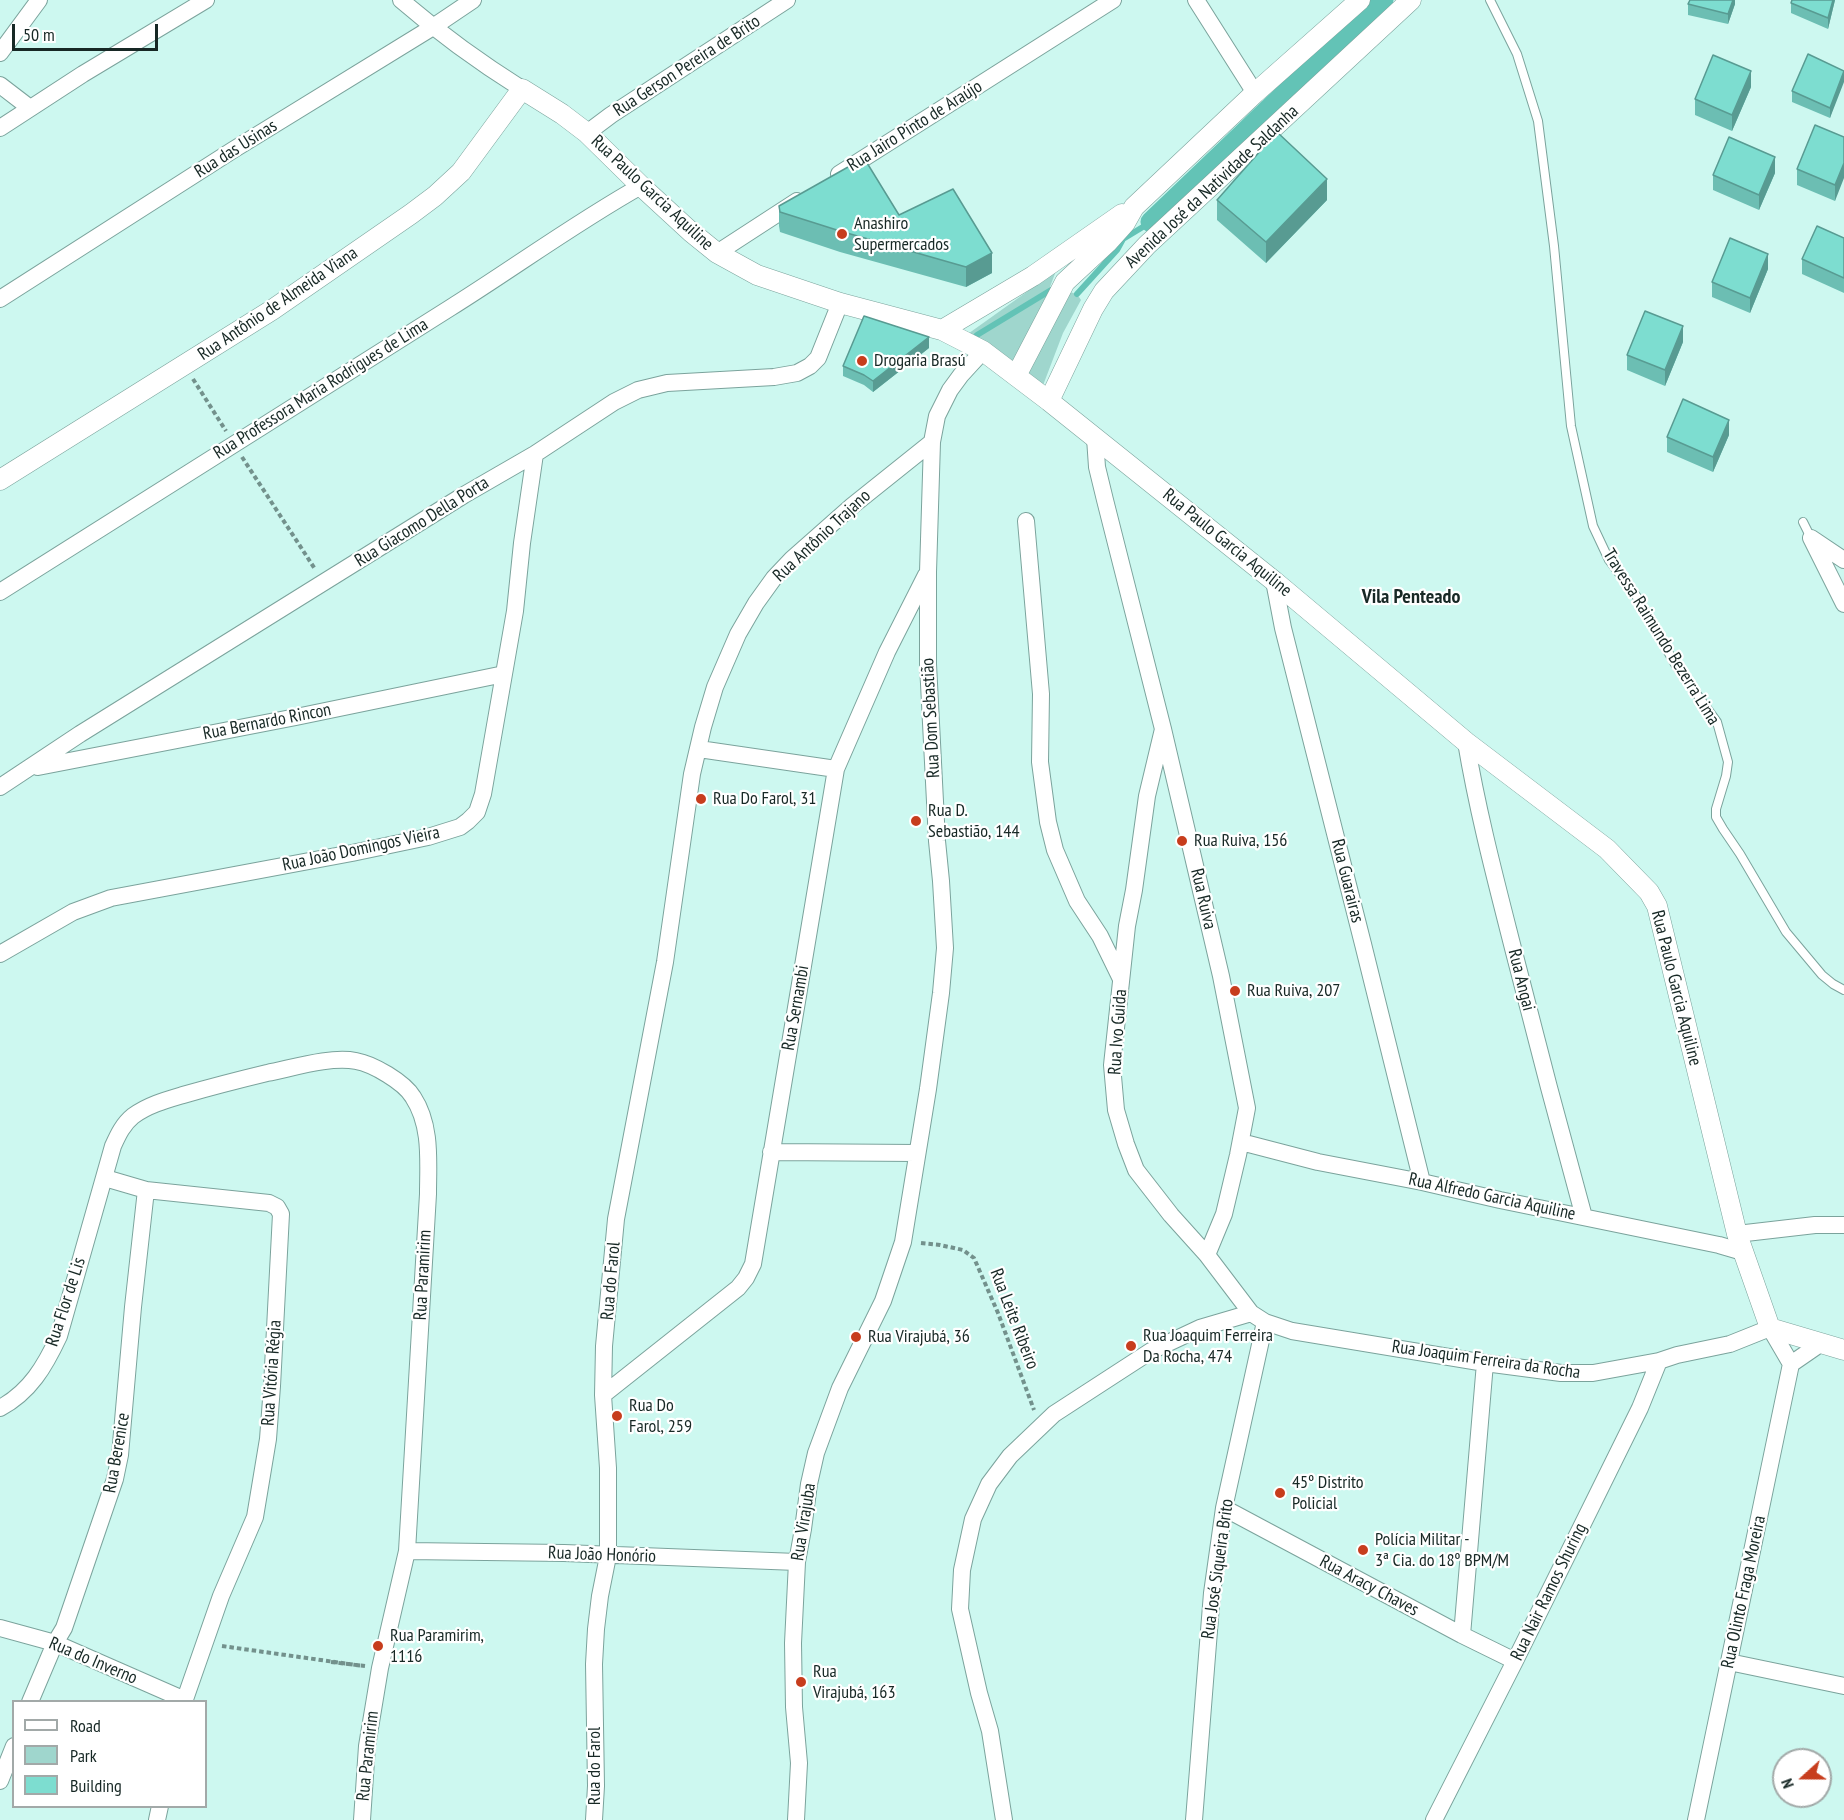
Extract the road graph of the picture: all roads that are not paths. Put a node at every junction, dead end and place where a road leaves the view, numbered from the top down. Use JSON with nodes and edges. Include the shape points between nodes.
{"nodes":[{"id":1,"x":39,"y":0,"type":"edge"},
{"id":2,"x":206,"y":0,"type":"edge"},
{"id":3,"x":401,"y":0,"type":"edge"},
{"id":4,"x":473,"y":0,"type":"edge"},
{"id":5,"x":787,"y":0,"type":"edge"},
{"id":6,"x":1113,"y":0,"type":"edge"},
{"id":7,"x":1196,"y":0,"type":"edge"},
{"id":8,"x":1360,"y":0,"type":"edge"},
{"id":9,"x":1412,"y":0,"type":"edge"},
{"id":10,"x":1490,"y":0,"type":"edge"},
{"id":11,"x":433,"y":27,"type":"junction"},
{"id":12,"x":0,"y":53,"type":"edge"},
{"id":13,"x":0,"y":85,"type":"edge"},
{"id":14,"x":522,"y":89,"type":"junction"},
{"id":15,"x":1255,"y":93,"type":"junction"},
{"id":16,"x":30,"y":108,"type":"junction"},
{"id":17,"x":1,"y":125,"type":"edge"},
{"id":18,"x":587,"y":133,"type":"junction"},
{"id":19,"x":829,"y":180,"type":"edge"},
{"id":20,"x":641,"y":186,"type":"junction"},
{"id":21,"x":809,"y":193,"type":"edge"},
{"id":22,"x":1134,"y":207,"type":"junction"},
{"id":23,"x":717,"y":253,"type":"junction"},
{"id":24,"x":0,"y":299,"type":"edge"},
{"id":25,"x":840,"y":303,"type":"junction"},
{"id":26,"x":942,"y":330,"type":"junction"},
{"id":27,"x":983,"y":351,"type":"junction"},
{"id":28,"x":1016,"y":376,"type":"junction"},
{"id":29,"x":1049,"y":401,"type":"junction"},
{"id":30,"x":1095,"y":438,"type":"junction"},
{"id":31,"x":932,"y":442,"type":"junction"},
{"id":32,"x":535,"y":454,"type":"junction"},
{"id":33,"x":0,"y":480,"type":"edge"},
{"id":34,"x":1026,"y":521,"type":"dead end"},
{"id":35,"x":1803,"y":522,"type":"dead end"},
{"id":36,"x":1811,"y":538,"type":"junction"},
{"id":37,"x":1844,"y":560,"type":"edge"},
{"id":38,"x":928,"y":572,"type":"junction"},
{"id":39,"x":1274,"y":581,"type":"junction"},
{"id":40,"x":0,"y":592,"type":"edge"},
{"id":41,"x":1844,"y":604,"type":"edge"},
{"id":42,"x":504,"y":674,"type":"junction"},
{"id":43,"x":1163,"y":729,"type":"junction"},
{"id":44,"x":1466,"y":742,"type":"junction"},
{"id":45,"x":699,"y":749,"type":"junction"},
{"id":46,"x":30,"y":768,"type":"junction"},
{"id":47,"x":836,"y":769,"type":"junction"},
{"id":48,"x":0,"y":787,"type":"edge"},
{"id":49,"x":0,"y":954,"type":"edge"},
{"id":50,"x":1122,"y":980,"type":"junction"},
{"id":51,"x":1844,"y":990,"type":"edge"},
{"id":52,"x":1241,"y":1142,"type":"junction"},
{"id":53,"x":771,"y":1152,"type":"junction"},
{"id":54,"x":917,"y":1153,"type":"junction"},
{"id":55,"x":105,"y":1178,"type":"junction"},
{"id":56,"x":1422,"y":1182,"type":"junction"},
{"id":57,"x":146,"y":1190,"type":"junction"},
{"id":58,"x":1584,"y":1217,"type":"junction"},
{"id":59,"x":1844,"y":1225,"type":"edge"},
{"id":60,"x":903,"y":1242,"type":"joint"},
{"id":61,"x":1740,"y":1243,"type":"junction"},
{"id":62,"x":1206,"y":1255,"type":"junction"},
{"id":63,"x":1251,"y":1313,"type":"junction"},
{"id":64,"x":1265,"y":1322,"type":"junction"},
{"id":65,"x":1770,"y":1328,"type":"junction"},
{"id":66,"x":1820,"y":1344,"type":"junction"},
{"id":67,"x":1844,"y":1350,"type":"edge"},
{"id":68,"x":1659,"y":1361,"type":"junction"},
{"id":69,"x":1485,"y":1363,"type":"junction"},
{"id":70,"x":1791,"y":1364,"type":"junction"},
{"id":71,"x":603,"y":1395,"type":"junction"},
{"id":72,"x":0,"y":1408,"type":"edge"},
{"id":73,"x":1224,"y":1508,"type":"junction"},
{"id":74,"x":407,"y":1551,"type":"junction"},
{"id":75,"x":608,"y":1556,"type":"junction"},
{"id":76,"x":796,"y":1562,"type":"junction"},
{"id":77,"x":0,"y":1628,"type":"edge"},
{"id":78,"x":1462,"y":1635,"type":"junction"},
{"id":79,"x":55,"y":1643,"type":"junction"},
{"id":80,"x":1515,"y":1661,"type":"junction"},
{"id":81,"x":1729,"y":1662,"type":"junction"},
{"id":82,"x":1844,"y":1686,"type":"edge"},
{"id":83,"x":30,"y":1700,"type":"edge"},
{"id":84,"x":185,"y":1700,"type":"edge"},
{"id":85,"x":12,"y":1751,"type":"edge"},
{"id":86,"x":0,"y":1781,"type":"edge"},
{"id":87,"x":362,"y":1820,"type":"edge"},
{"id":88,"x":594,"y":1820,"type":"edge"},
{"id":89,"x":796,"y":1820,"type":"edge"},
{"id":90,"x":1004,"y":1820,"type":"edge"},
{"id":91,"x":1194,"y":1820,"type":"edge"},
{"id":92,"x":1434,"y":1820,"type":"edge"},
{"id":93,"x":1696,"y":1820,"type":"edge"}],
"edges":[{"from":1,"to":12,"type":"street"},
{"from":2,"to":16,"type":"street"},
{"from":3,"to":11,"type":"street","name":"Rua Paulo Garcia Aquiline"},
{"from":4,"to":11,"type":"street","name":"Rua das Usinas"},
{"from":5,"to":18,"type":"street","name":"Rua Gerson Pereira de Brito"},
{"from":6,"to":19,"type":"street","name":"Rua Jairo Pinto de Araújo"},
{"from":7,"to":15,"type":"street"},
{"from":8,"to":15,"type":"street","name":"Avenida José da Natividade Saldanha"},
{"from":9,"to":29,"type":"street","name":"Avenida José da Natividade Saldanha","via":[[1147,244],[1104,291]]},
{"from":10,"to":51,"type":"lane","name":"Travessa Raimundo Bezerra Lima","via":[[1517,54],[1538,121],[1571,426],[1593,526],[1609,560],[1717,722],[1728,762],[1716,817],[1786,932],[1822,975]]},
{"from":11,"to":14,"type":"street","name":"Rua Paulo Garcia Aquiline"},
{"from":11,"to":24,"type":"street","name":"Rua das Usinas"},
{"from":13,"to":16,"type":"street"},
{"from":14,"to":18,"type":"street","name":"Rua Paulo Garcia Aquiline"},
{"from":14,"to":33,"type":"street","name":"Rua Antônio de Almeida Viana","via":[[461,172],[435,196],[272,310]]},
{"from":15,"to":22,"type":"street","name":"Avenida José da Natividade Saldanha"},
{"from":16,"to":17,"type":"street"},
{"from":18,"to":20,"type":"street","name":"Rua Paulo Garcia Aquiline"},
{"from":20,"to":23,"type":"street","name":"Rua Paulo Garcia Aquiline"},
{"from":20,"to":40,"type":"street","name":"Rua Professora Maria Rodrigues de Lima"},
{"from":21,"to":23,"type":"street"},
{"from":22,"to":26,"type":"street","via":[[1032,276]]},
{"from":22,"to":28,"type":"street","name":"Avenida José da Natividade Saldanha","via":[[1107,243],[1065,282]]},
{"from":23,"to":25,"type":"street","name":"Rua Paulo Garcia Aquiline","via":[[757,275]]},
{"from":25,"to":26,"type":"street","name":"Rua Paulo Garcia Aquiline"},
{"from":25,"to":32,"type":"street","name":"Rua Giacomo Della Porta","via":[[818,358],[797,373],[667,383],[638,390]]},
{"from":26,"to":27,"type":"street","name":"Rua Paulo Garcia Aquiline"},
{"from":27,"to":28,"type":"street","name":"Rua Paulo Garcia Aquiline"},
{"from":27,"to":31,"type":"street","name":"Rua Dom Sebastião","via":[[950,390],[937,416]]},
{"from":28,"to":29,"type":"street","name":"Rua Paulo Garcia Aquiline"},
{"from":29,"to":30,"type":"street","name":"Rua Paulo Garcia Aquiline"},
{"from":30,"to":39,"type":"street","name":"Rua Paulo Garcia Aquiline"},
{"from":30,"to":43,"type":"street","name":"Rua Ruiva","via":[[1104,500]]},
{"from":31,"to":38,"type":"street","name":"Rua Dom Sebastião"},
{"from":31,"to":45,"type":"street","name":"Rua Antônio Trajano","via":[[852,506],[774,578],[738,634],[715,687]]},
{"from":32,"to":42,"type":"street","name":"Rua João Domingos Vieira"},
{"from":32,"to":46,"type":"street","name":"Rua Giacomo Della Porta"},
{"from":34,"to":50,"type":"street","via":[[1041,694],[1040,762],[1048,822],[1055,850],[1077,901]]},
{"from":35,"to":36,"type":"lane"},
{"from":36,"to":37,"type":"street"},
{"from":36,"to":41,"type":"street"},
{"from":38,"to":47,"type":"street","name":"Rua Sernambi","via":[[887,652]]},
{"from":38,"to":54,"type":"street","name":"Rua Dom Sebastião","via":[[930,707],[945,948]]},
{"from":39,"to":44,"type":"street","name":"Rua Paulo Garcia Aquiline"},
{"from":39,"to":56,"type":"street","name":"Rua Guarairas"},
{"from":42,"to":46,"type":"street","name":"Rua Bernardo Rincon"},
{"from":42,"to":49,"type":"street","name":"Rua João Domingos Vieira","via":[[483,794],[477,812],[460,827],[352,853],[111,898],[73,912]]},
{"from":43,"to":50,"type":"street","name":"Rua Ivo Guida","via":[[1147,796]]},
{"from":43,"to":52,"type":"street","name":"Rua Ruiva","via":[[1221,976],[1247,1108]]},
{"from":44,"to":58,"type":"street","name":"Rua Angai","via":[[1495,879]]},
{"from":44,"to":61,"type":"street","name":"Rua Paulo Garcia Aquiline","via":[[1607,849],[1649,892],[1657,906]]},
{"from":45,"to":47,"type":"street"},
{"from":45,"to":71,"type":"street","name":"Rua do Farol","via":[[665,962],[616,1220]]},
{"from":46,"to":48,"type":"street","name":"Rua Giacomo Della Porta"},
{"from":47,"to":53,"type":"street","name":"Rua Sernambi"},
{"from":50,"to":62,"type":"street","name":"Rua Ivo Guida","via":[[1112,1065],[1116,1110],[1126,1144],[1136,1170]]},
{"from":52,"to":56,"type":"street","name":"Rua Alfredo Garcia Aquiline"},
{"from":52,"to":62,"type":"street","name":"Rua Ruiva","via":[[1224,1214]]},
{"from":53,"to":54,"type":"street"},
{"from":53,"to":71,"type":"street","name":"Rua Sernambi","via":[[753,1264],[746,1278]]},
{"from":54,"to":60,"type":"street","name":"Rua Dom Sebastião"},
{"from":55,"to":57,"type":"street","name":"Rua Vitória Régia"},
{"from":55,"to":72,"type":"street","name":"Rua Flor de Lis","via":[[59,1336],[37,1376],[19,1396]]},
{"from":55,"to":74,"type":"street","name":"Rua Paramirim","via":[[113,1146],[132,1117],[164,1101],[226,1082],[308,1064],[357,1061],[397,1081],[412,1096],[421,1112],[429,1150]]},
{"from":56,"to":58,"type":"street","name":"Rua Alfredo Garcia Aquiline"},
{"from":57,"to":79,"type":"street","name":"Rua Berenice","via":[[116,1479]]},
{"from":57,"to":84,"type":"street","name":"Rua Vitória Régia","via":[[269,1203],[281,1214],[268,1438],[259,1498]]},
{"from":58,"to":61,"type":"street","name":"Rua Alfredo Garcia Aquiline","via":[[1719,1245]]},
{"from":59,"to":61,"type":"street","name":"Rua Alfredo Garcia Aquiline","via":[[1815,1225]]},
{"from":60,"to":76,"type":"street","name":"Rua Virajuba","via":[[883,1301],[840,1388],[816,1453]]},
{"from":61,"to":65,"type":"street","name":"Rua Paulo Garcia Aquiline"},
{"from":62,"to":63,"type":"street","name":"Rua Ivo Guida"},
{"from":63,"to":64,"type":"street","name":"Rua Ivo Guida"},
{"from":63,"to":90,"type":"street","via":[[1200,1328],[1151,1352],[1054,1414],[1010,1456],[989,1484],[974,1519],[962,1570],[960,1609],[990,1731]]},
{"from":64,"to":69,"type":"street","name":"Rua Joaquim Ferreira da Rocha","via":[[1292,1331]]},
{"from":64,"to":73,"type":"street","name":"Rua José Siqueira Brito"},
{"from":65,"to":66,"type":"street"},
{"from":65,"to":68,"type":"street","name":"Rua Joaquim Ferreira da Rocha","via":[[1730,1344]]},
{"from":65,"to":70,"type":"street"},
{"from":66,"to":67,"type":"street"},
{"from":66,"to":70,"type":"street"},
{"from":68,"to":69,"type":"street","name":"Rua Joaquim Ferreira da Rocha","via":[[1593,1373]]},
{"from":68,"to":80,"type":"street","name":"Rua Nair Ramos Shuring","via":[[1640,1408]]},
{"from":69,"to":78,"type":"street"},
{"from":70,"to":81,"type":"street","name":"Rua Olinto Fraga Moreira"},
{"from":71,"to":75,"type":"street","name":"Rua do Farol"},
{"from":73,"to":78,"type":"street","name":"Rua Aracy Chaves"},
{"from":73,"to":91,"type":"street","name":"Rua José Siqueira Brito","via":[[1212,1593]]},
{"from":74,"to":75,"type":"street","name":"Rua João Honório"},
{"from":74,"to":87,"type":"street","name":"Rua Paramirim","via":[[380,1668],[367,1746]]},
{"from":75,"to":76,"type":"street","name":"Rua João Honório"},
{"from":75,"to":88,"type":"street","name":"Rua do Farol","via":[[594,1664]]},
{"from":76,"to":89,"type":"street","name":"Rua Virajuba","via":[[792,1643],[799,1763]]},
{"from":77,"to":79,"type":"street","name":"Rua do Inverno"},
{"from":78,"to":80,"type":"street","name":"Rua Aracy Chaves"},
{"from":79,"to":83,"type":"street","name":"Rua Berenice"},
{"from":79,"to":84,"type":"street","name":"Rua do Inverno"},
{"from":80,"to":92,"type":"street","name":"Rua Nair Ramos Shuring"},
{"from":81,"to":82,"type":"street"},
{"from":81,"to":93,"type":"street","name":"Rua Olinto Fraga Moreira"},
{"from":85,"to":86,"type":"street"}]}
